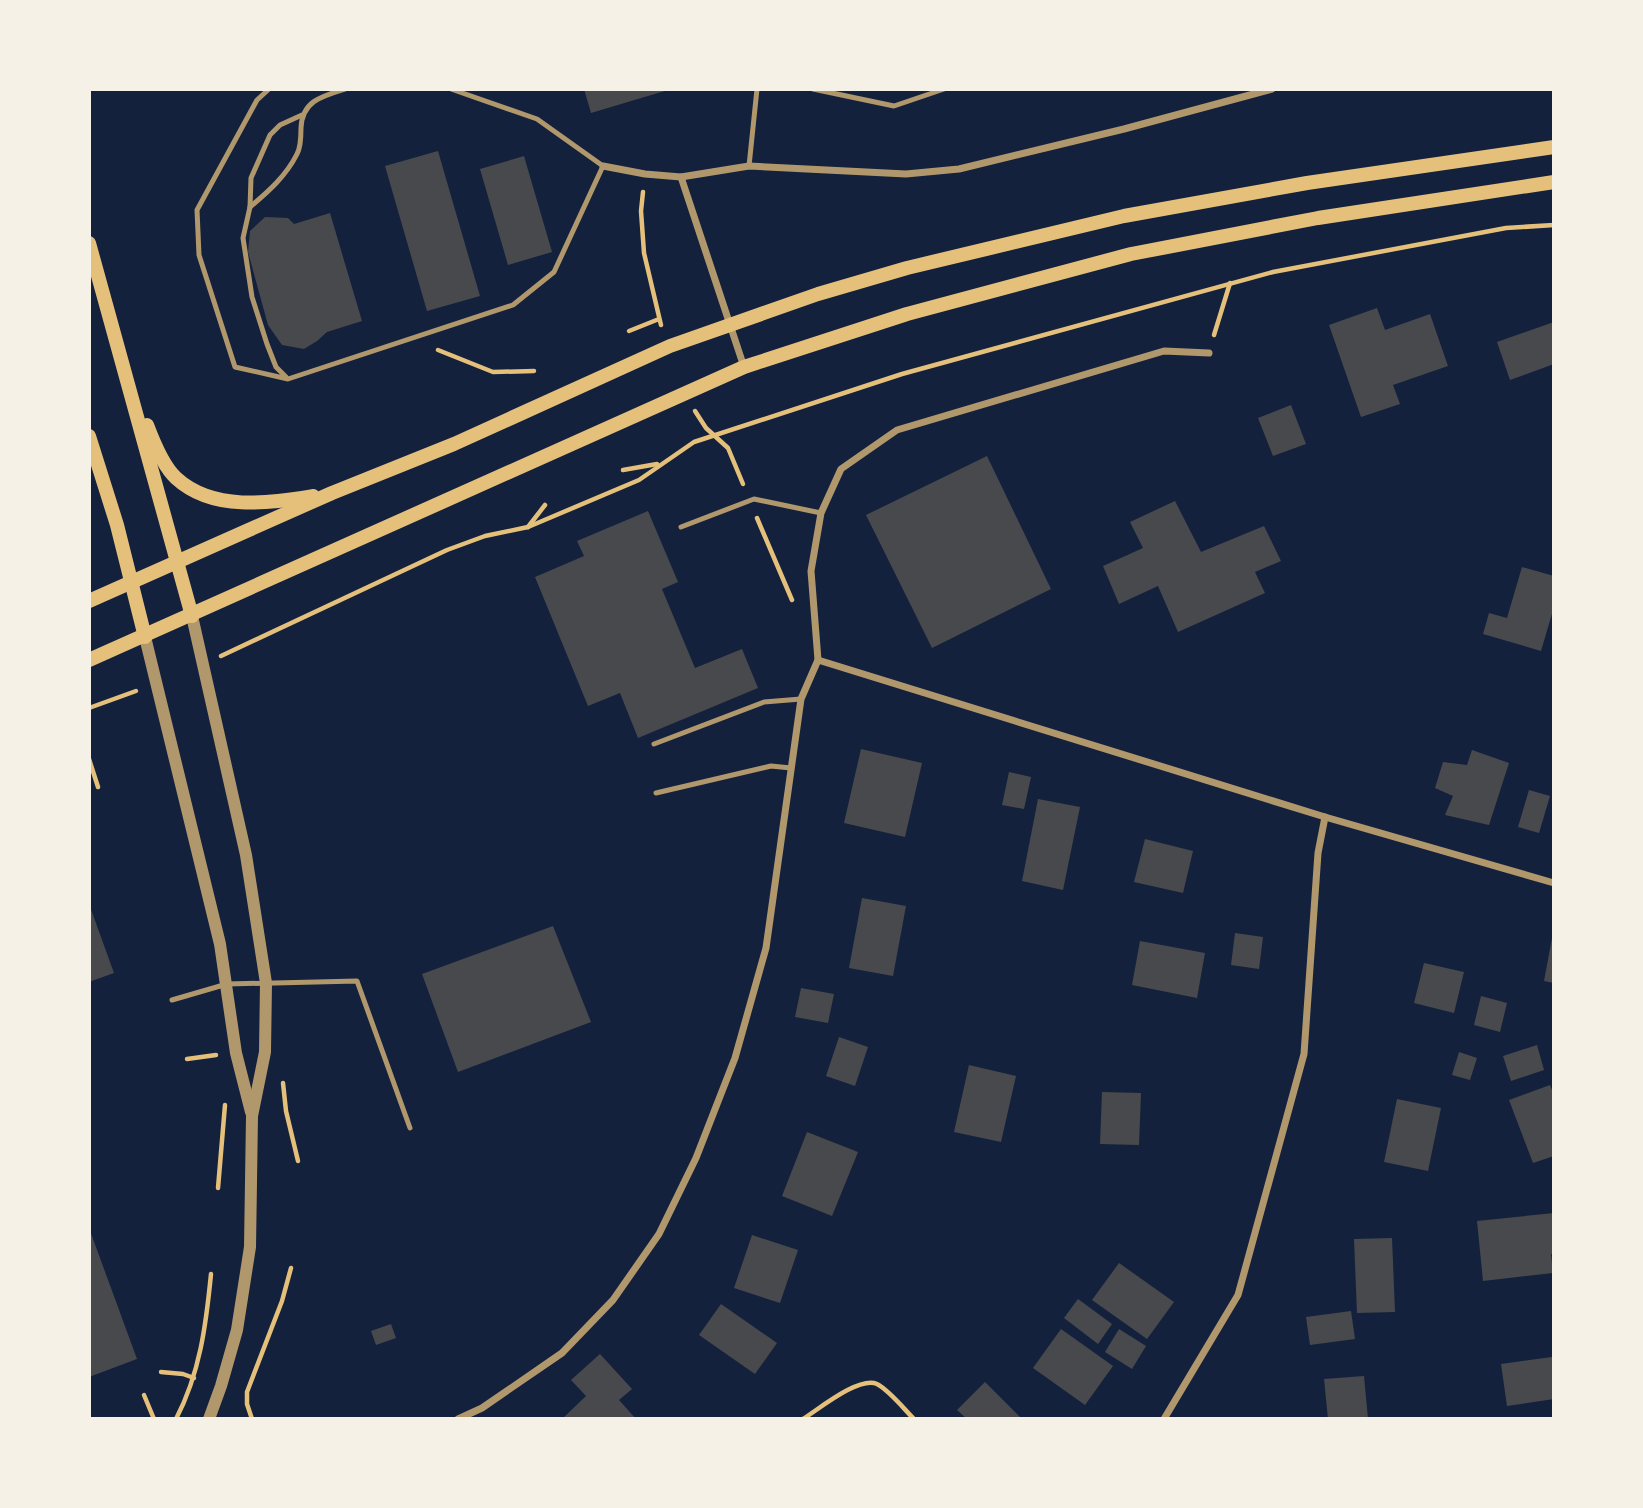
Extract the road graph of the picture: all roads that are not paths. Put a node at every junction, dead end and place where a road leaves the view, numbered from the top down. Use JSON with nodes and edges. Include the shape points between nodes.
{"nodes":[{"id":1,"x":269,"y":89,"type":"edge"},
{"id":2,"x":345,"y":89,"type":"edge"},
{"id":3,"x":451,"y":89,"type":"edge"},
{"id":4,"x":757,"y":89,"type":"edge"},
{"id":5,"x":813,"y":89,"type":"edge"},
{"id":6,"x":944,"y":89,"type":"edge"},
{"id":7,"x":1272,"y":89,"type":"edge"},
{"id":8,"x":302,"y":115,"type":"junction"},
{"id":9,"x":1554,"y":147,"type":"edge"},
{"id":10,"x":603,"y":166,"type":"junction"},
{"id":11,"x":749,"y":166,"type":"junction"},
{"id":12,"x":681,"y":177,"type":"junction"},
{"id":13,"x":1554,"y":183,"type":"edge"},
{"id":14,"x":250,"y":206,"type":"junction"},
{"id":15,"x":89,"y":243,"type":"edge"},
{"id":16,"x":729,"y":324,"type":"junction"},
{"id":17,"x":1209,"y":353,"type":"road end"},
{"id":18,"x":121,"y":359,"type":"junction"},
{"id":19,"x":744,"y":367,"type":"junction"},
{"id":20,"x":288,"y":379,"type":"junction"},
{"id":21,"x":89,"y":436,"type":"edge"},
{"id":22,"x":332,"y":493,"type":"junction"},
{"id":23,"x":821,"y":513,"type":"junction"},
{"id":24,"x":681,"y":527,"type":"dead end"},
{"id":25,"x":176,"y":561,"type":"junction"},
{"id":26,"x":131,"y":580,"type":"junction"},
{"id":27,"x":89,"y":601,"type":"edge"},
{"id":28,"x":192,"y":616,"type":"junction"},
{"id":29,"x":145,"y":637,"type":"junction"},
{"id":30,"x":89,"y":660,"type":"edge"},
{"id":31,"x":818,"y":660,"type":"junction"},
{"id":32,"x":801,"y":699,"type":"junction"},
{"id":33,"x":654,"y":744,"type":"dead end"},
{"id":34,"x":791,"y":768,"type":"junction"},
{"id":35,"x":656,"y":793,"type":"dead end"},
{"id":36,"x":1325,"y":817,"type":"junction"},
{"id":37,"x":1554,"y":883,"type":"edge"},
{"id":38,"x":266,"y":982,"type":"junction"},
{"id":39,"x":227,"y":984,"type":"junction"},
{"id":40,"x":173,"y":1000,"type":"dead end"},
{"id":41,"x":252,"y":1116,"type":"junction"},
{"id":42,"x":410,"y":1128,"type":"dead end"},
{"id":43,"x":209,"y":1419,"type":"edge"},
{"id":44,"x":458,"y":1419,"type":"edge"},
{"id":45,"x":1164,"y":1419,"type":"edge"}],
"edges":[{"from":1,"to":20,"type":"lane","via":[[257,100],[197,210],[199,255],[235,367]]},
{"from":2,"to":8,"type":"lane","via":[[311,103]]},
{"from":3,"to":10,"type":"lane","via":[[537,119]]},
{"from":4,"to":11,"type":"lane"},
{"from":5,"to":6,"type":"lane","via":[[894,107]]},
{"from":7,"to":11,"type":"street","via":[[959,169],[906,174]]},
{"from":8,"to":14,"type":"lane","via":[[299,152],[278,183]]},
{"from":8,"to":14,"type":"lane","via":[[270,135],[251,178]]},
{"from":9,"to":16,"type":"main road","via":[[1307,183],[1124,216],[907,268]]},
{"from":10,"to":12,"type":"street"},
{"from":10,"to":20,"type":"lane","via":[[554,272],[513,305]]},
{"from":11,"to":12,"type":"street"},
{"from":12,"to":16,"type":"street"},
{"from":13,"to":19,"type":"main road","via":[[1318,218],[1131,254],[907,313]]},
{"from":14,"to":20,"type":"lane","via":[[243,238],[252,297],[276,367]]},
{"from":15,"to":18,"type":"main road"},
{"from":16,"to":19,"type":"street"},
{"from":16,"to":22,"type":"main road"},
{"from":17,"to":23,"type":"street","via":[[1164,351],[897,430],[841,469]]},
{"from":18,"to":22,"type":"main road","via":[[155,444],[175,478],[201,493],[233,502],[275,502]]},
{"from":18,"to":25,"type":"main road"},
{"from":19,"to":28,"type":"main road"},
{"from":21,"to":26,"type":"main road"},
{"from":22,"to":25,"type":"main road"},
{"from":23,"to":24,"type":"lane","via":[[754,499]]},
{"from":23,"to":31,"type":"street","via":[[811,571]]},
{"from":25,"to":26,"type":"main road"},
{"from":25,"to":28,"type":"main road"},
{"from":26,"to":27,"type":"main road"},
{"from":26,"to":29,"type":"main road"},
{"from":28,"to":29,"type":"main road"},
{"from":28,"to":38,"type":"street","via":[[246,855]]},
{"from":29,"to":30,"type":"main road"},
{"from":29,"to":39,"type":"street"},
{"from":31,"to":32,"type":"street"},
{"from":31,"to":36,"type":"street"},
{"from":32,"to":33,"type":"lane","via":[[764,702]]},
{"from":32,"to":34,"type":"street"},
{"from":34,"to":35,"type":"lane","via":[[771,766]]},
{"from":34,"to":44,"type":"street","via":[[766,948],[738,1046],[696,1158],[659,1234],[612,1300],[562,1353],[482,1408]]},
{"from":36,"to":37,"type":"street"},
{"from":36,"to":45,"type":"street","via":[[1318,853],[1304,1054],[1238,1295]]},
{"from":38,"to":39,"type":"lane"},
{"from":38,"to":41,"type":"street","via":[[265,1052]]},
{"from":38,"to":42,"type":"lane","via":[[357,981]]},
{"from":39,"to":40,"type":"lane"},
{"from":39,"to":41,"type":"street","via":[[236,1053]]},
{"from":41,"to":43,"type":"street","via":[[250,1247],[237,1330]]}]}
